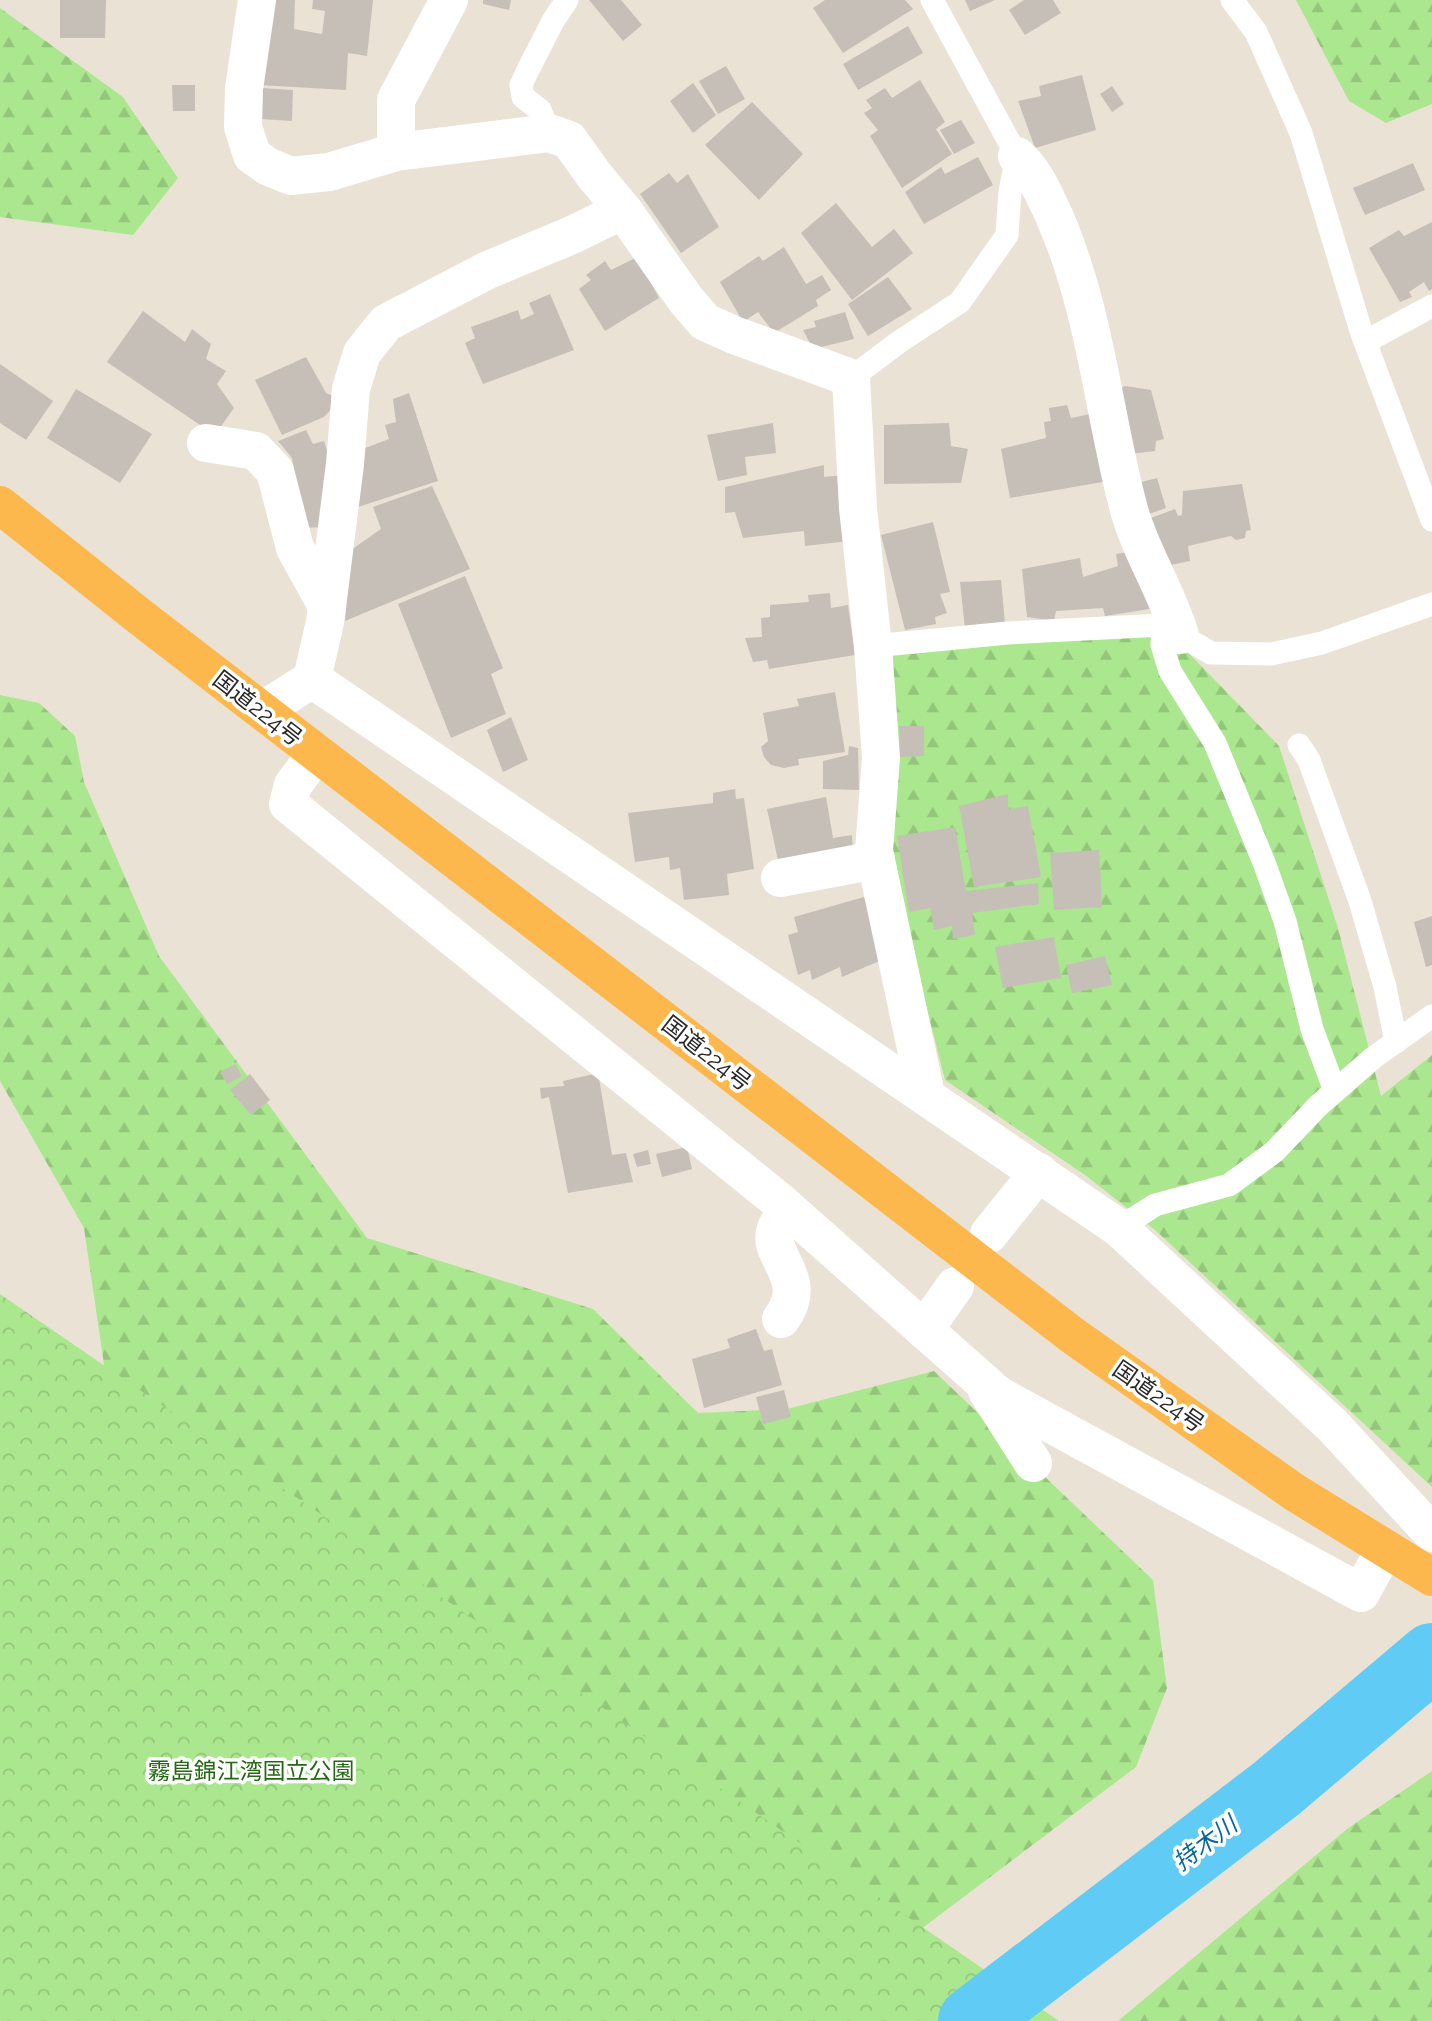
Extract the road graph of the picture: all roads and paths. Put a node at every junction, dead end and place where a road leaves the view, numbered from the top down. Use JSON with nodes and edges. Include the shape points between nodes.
{"nodes":[{"id":1,"x":257,"y":0,"type":"edge"},
{"id":2,"x":449,"y":0,"type":"edge"},
{"id":3,"x":567,"y":0,"type":"edge"},
{"id":4,"x":932,"y":0,"type":"edge"},
{"id":5,"x":1232,"y":0,"type":"edge"},
{"id":6,"x":549,"y":133,"type":"junction"},
{"id":7,"x":396,"y":152,"type":"junction"},
{"id":8,"x":1017,"y":156,"type":"junction"},
{"id":9,"x":623,"y":210,"type":"junction"},
{"id":10,"x":1432,"y":306,"type":"edge"},
{"id":11,"x":1365,"y":342,"type":"junction"},
{"id":12,"x":851,"y":379,"type":"junction"},
{"id":13,"x":206,"y":443,"type":"dead end"},
{"id":14,"x":0,"y":505,"type":"edge"},
{"id":15,"x":1432,"y":520,"type":"edge"},
{"id":16,"x":1432,"y":604,"type":"edge"},
{"id":17,"x":327,"y":606,"type":"junction"},
{"id":18,"x":1172,"y":630,"type":"junction"},
{"id":19,"x":873,"y":646,"type":"junction"},
{"id":20,"x":312,"y":679,"type":"junction"},
{"id":21,"x":262,"y":711,"type":"junction"},
{"id":22,"x":1300,"y":745,"type":"dead end"},
{"id":23,"x":317,"y":753,"type":"junction"},
{"id":24,"x":876,"y":860,"type":"junction"},
{"id":25,"x":780,"y":878,"type":"dead end"},
{"id":26,"x":1432,"y":1016,"type":"edge"},
{"id":27,"x":1396,"y":1042,"type":"junction"},
{"id":28,"x":1335,"y":1091,"type":"junction"},
{"id":29,"x":926,"y":1095,"type":"junction"},
{"id":30,"x":1039,"y":1172,"type":"junction"},
{"id":31,"x":788,"y":1210,"type":"junction"},
{"id":32,"x":1119,"y":1228,"type":"junction"},
{"id":33,"x":989,"y":1234,"type":"dead end"},
{"id":34,"x":955,"y":1286,"type":"dead end"},
{"id":35,"x":781,"y":1319,"type":"dead end"},
{"id":36,"x":924,"y":1330,"type":"junction"},
{"id":37,"x":978,"y":1377,"type":"junction"},
{"id":38,"x":1033,"y":1463,"type":"dead end"},
{"id":39,"x":1432,"y":1533,"type":"edge"},
{"id":40,"x":1385,"y":1549,"type":"junction"},
{"id":41,"x":1431,"y":1564,"type":"edge"}],
"edges":[{"from":1,"to":7,"type":"street","via":[[244,89],[243,127],[252,155],[291,176],[329,172]]},
{"from":2,"to":7,"type":"street","via":[[396,100]]},
{"from":3,"to":6,"type":"lane","via":[[521,85],[523,97],[540,110]]},
{"from":4,"to":8,"type":"lane"},
{"from":5,"to":11,"type":"lane","via":[[1256,32],[1301,133]]},
{"from":6,"to":7,"type":"street"},
{"from":6,"to":9,"type":"street","via":[[569,140]]},
{"from":8,"to":12,"type":"lane","via":[[1007,235],[960,302]]},
{"from":8,"to":18,"type":"street","via":[[1040,185],[1069,252],[1127,503],[1166,596]]},
{"from":9,"to":12,"type":"street","via":[[705,322]]},
{"from":9,"to":17,"type":"street","via":[[488,270],[386,323],[362,353],[351,389]]},
{"from":10,"to":11,"type":"lane"},
{"from":11,"to":15,"type":"lane"},
{"from":12,"to":19,"type":"street","via":[[858,509]]},
{"from":13,"to":17,"type":"street","via":[[256,451],[275,471],[295,548]]},
{"from":14,"to":21,"type":"highway","name":"国道224号"},
{"from":16,"to":18,"type":"lane","via":[[1322,643],[1271,654],[1211,653]]},
{"from":17,"to":20,"type":"street"},
{"from":18,"to":19,"type":"lane","via":[[995,634]]},
{"from":18,"to":28,"type":"lane","via":[[1162,645],[1170,671],[1215,743],[1265,865],[1285,921],[1312,1029]]},
{"from":19,"to":24,"type":"street","via":[[881,758]]},
{"from":20,"to":21,"type":"street"},
{"from":20,"to":29,"type":"street"},
{"from":21,"to":23,"type":"highway","name":"国道224号"},
{"from":22,"to":27,"type":"lane","via":[[1360,901]]},
{"from":23,"to":31,"type":"street","via":[[293,785],[288,804]]},
{"from":23,"to":40,"type":"highway","name":"国道224号","via":[[1072,1335],[1294,1492]]},
{"from":24,"to":25,"type":"street"},
{"from":24,"to":29,"type":"street"},
{"from":26,"to":27,"type":"lane"},
{"from":27,"to":28,"type":"lane"},
{"from":28,"to":32,"type":"lane","via":[[1274,1152],[1229,1185],[1155,1205]]},
{"from":29,"to":30,"type":"street"},
{"from":30,"to":32,"type":"street"},
{"from":30,"to":33,"type":"street"},
{"from":31,"to":35,"type":"street","via":[[775,1230],[776,1246],[790,1273],[792,1296]]},
{"from":31,"to":36,"type":"street"},
{"from":32,"to":39,"type":"street","via":[[1332,1425]]},
{"from":34,"to":36,"type":"street"},
{"from":36,"to":37,"type":"street"},
{"from":37,"to":38,"type":"street"},
{"from":37,"to":40,"type":"street","via":[[998,1395],[1362,1593]]},
{"from":40,"to":41,"type":"highway","name":"国道224号"}]}
